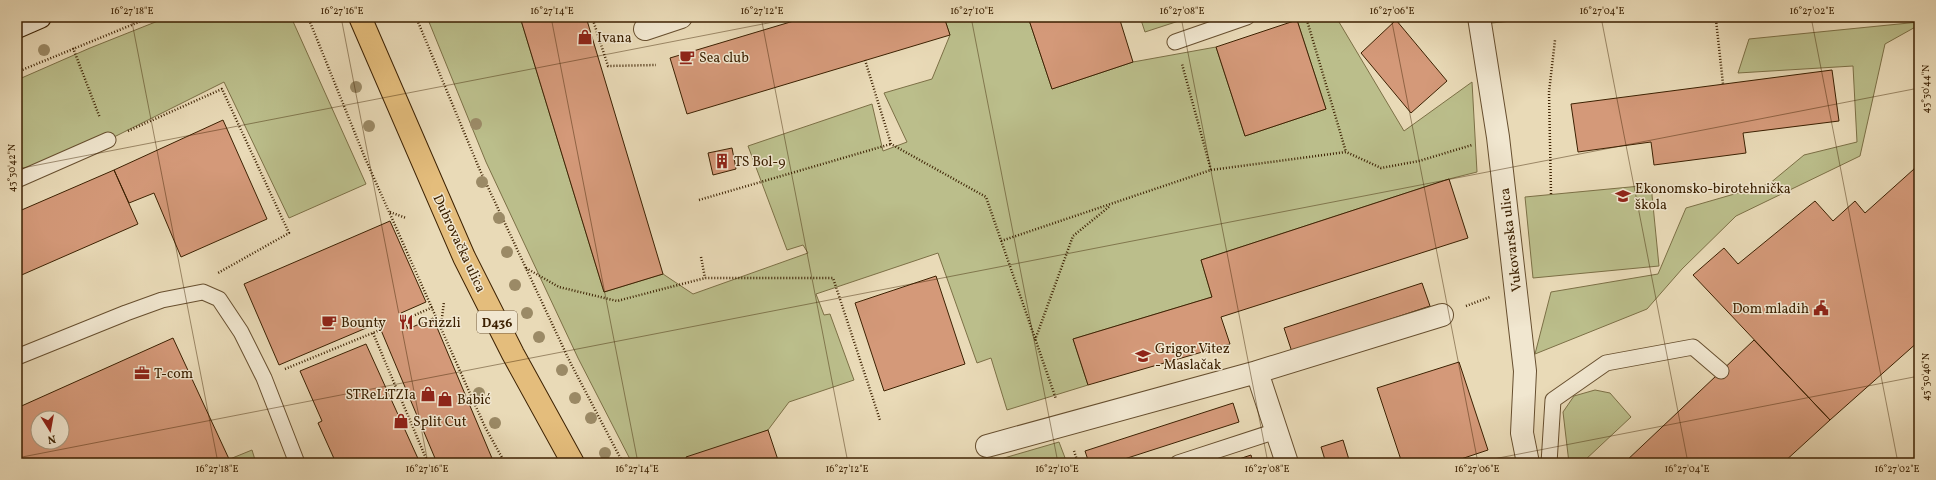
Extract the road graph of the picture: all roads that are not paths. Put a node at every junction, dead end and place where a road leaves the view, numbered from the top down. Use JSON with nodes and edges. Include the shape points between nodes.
{"nodes":[{"id":1,"x":40,"y":17,"type":"edge"},
{"id":2,"x":360,"y":17,"type":"edge"},
{"id":3,"x":681,"y":17,"type":"edge"},
{"id":4,"x":1247,"y":17,"type":"edge"},
{"id":5,"x":1479,"y":17,"type":"edge"},
{"id":6,"x":17,"y":27,"type":"edge"},
{"id":7,"x":645,"y":29,"type":"dead end"},
{"id":8,"x":1175,"y":42,"type":"road end"},
{"id":9,"x":108,"y":140,"type":"road end"},
{"id":10,"x":17,"y":180,"type":"edge"},
{"id":11,"x":1442,"y":315,"type":"road end"},
{"id":12,"x":17,"y":358,"type":"edge"},
{"id":13,"x":1720,"y":371,"type":"dead end"},
{"id":14,"x":1257,"y":372,"type":"junction"},
{"id":15,"x":1276,"y":431,"type":"junction"},
{"id":16,"x":987,"y":446,"type":"dead end"},
{"id":17,"x":297,"y":463,"type":"edge"},
{"id":18,"x":573,"y":463,"type":"edge"},
{"id":19,"x":1178,"y":463,"type":"edge"},
{"id":20,"x":1287,"y":463,"type":"edge"},
{"id":21,"x":1528,"y":463,"type":"edge"},
{"id":22,"x":1549,"y":463,"type":"edge"}],
"edges":[{"from":1,"to":6,"type":"street"},
{"from":2,"to":18,"type":"main road","name":"Dubrovačka ulica","number":"D436","via":[[464,257]]},
{"from":3,"to":7,"type":"street"},
{"from":4,"to":8,"type":"lane"},
{"from":5,"to":21,"type":"street","name":"Vukovarska ulica","via":[[1498,137],[1525,371],[1522,433]]},
{"from":9,"to":10,"type":"lane"},
{"from":11,"to":14,"type":"street"},
{"from":12,"to":17,"type":"lane","via":[[155,302],[203,292],[220,299],[241,332],[264,378]]},
{"from":13,"to":22,"type":"lane","via":[[1693,346],[1606,364],[1553,400]]},
{"from":14,"to":15,"type":"street"},
{"from":14,"to":16,"type":"street"},
{"from":15,"to":19,"type":"lane"},
{"from":15,"to":20,"type":"street"}]}
